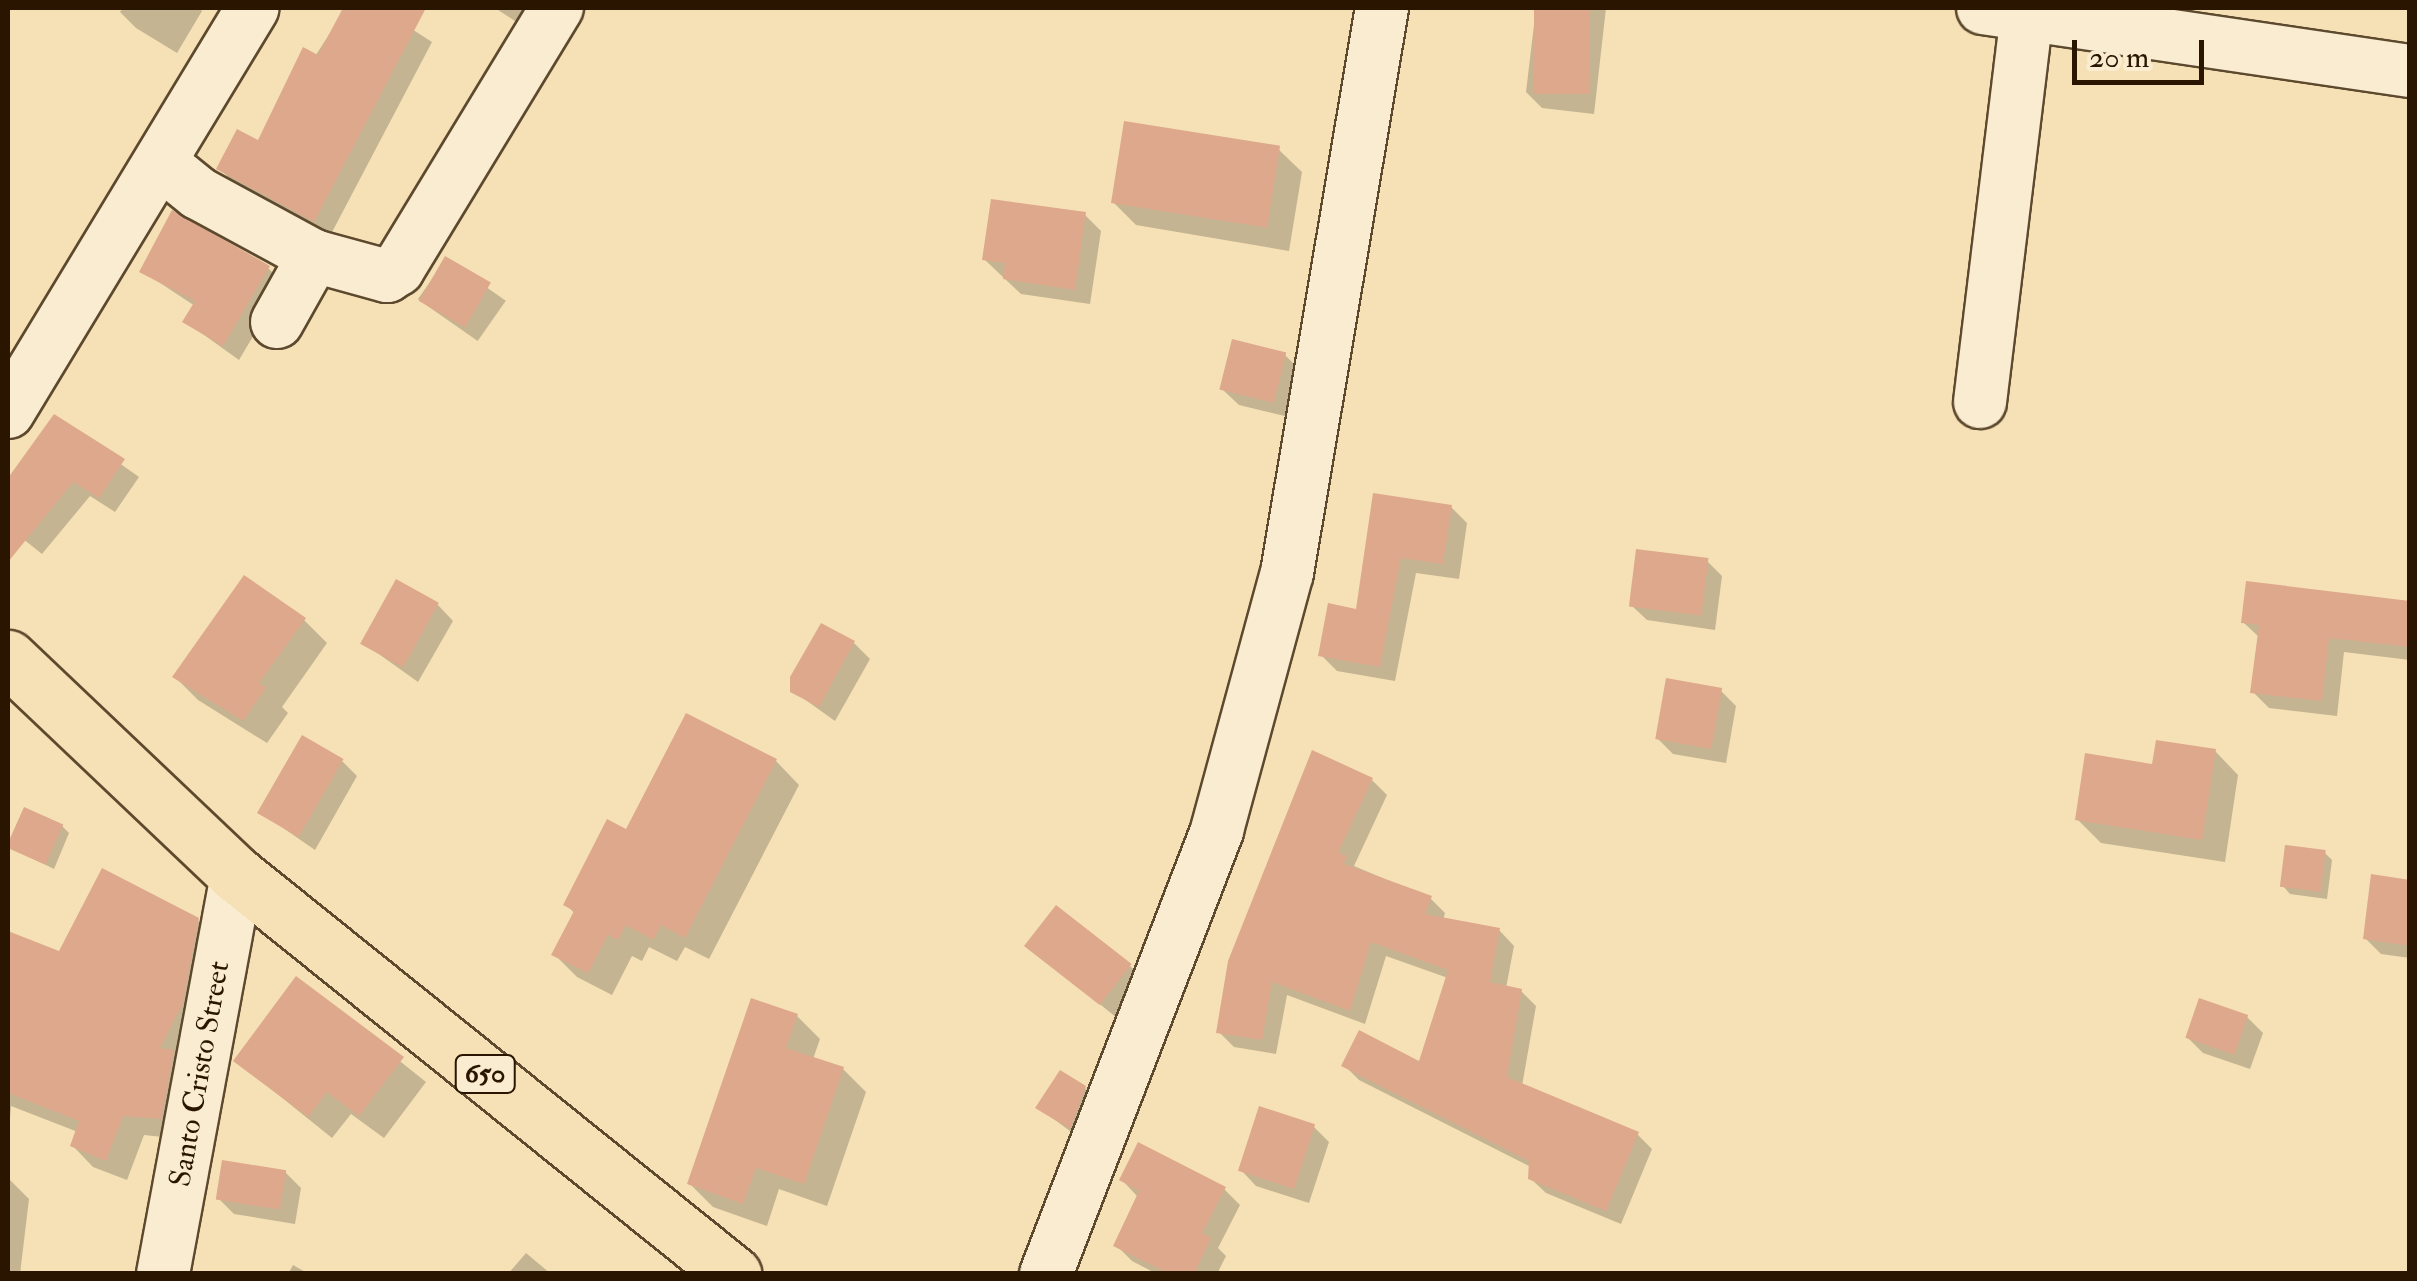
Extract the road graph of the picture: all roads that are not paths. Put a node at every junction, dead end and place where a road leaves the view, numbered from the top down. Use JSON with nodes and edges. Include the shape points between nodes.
{"nodes":[{"id":1,"x":253,"y":8,"type":"edge"},
{"id":2,"x":557,"y":8,"type":"edge"},
{"id":3,"x":1382,"y":8,"type":"edge"},
{"id":4,"x":2005,"y":11,"type":"edge"},
{"id":5,"x":2410,"y":71,"type":"edge"},
{"id":6,"x":162,"y":162,"type":"junction"},
{"id":7,"x":314,"y":256,"type":"junction"},
{"id":8,"x":277,"y":322,"type":"dead end"},
{"id":9,"x":1980,"y":402,"type":"dead end"},
{"id":10,"x":8,"y":412,"type":"edge"},
{"id":11,"x":8,"y":658,"type":"edge"},
{"id":12,"x":237,"y":874,"type":"junction"},
{"id":13,"x":163,"y":1274,"type":"edge"},
{"id":14,"x":733,"y":1274,"type":"edge"},
{"id":15,"x":1046,"y":1274,"type":"edge"}],
"edges":[{"from":1,"to":6,"type":"street"},
{"from":2,"to":7,"type":"street","via":[[398,268],[386,276]]},
{"from":3,"to":15,"type":"street","via":[[1287,573],[1217,830]]},
{"from":4,"to":5,"type":"street"},
{"from":4,"to":9,"type":"street"},
{"from":6,"to":7,"type":"street","via":[[198,193]]},
{"from":6,"to":10,"type":"street"},
{"from":7,"to":8,"type":"street"},
{"from":11,"to":12,"type":"main road","number":"650"},
{"from":12,"to":13,"type":"street","name":"Santo Cristo Street"},
{"from":12,"to":14,"type":"main road","number":"650"}]}
